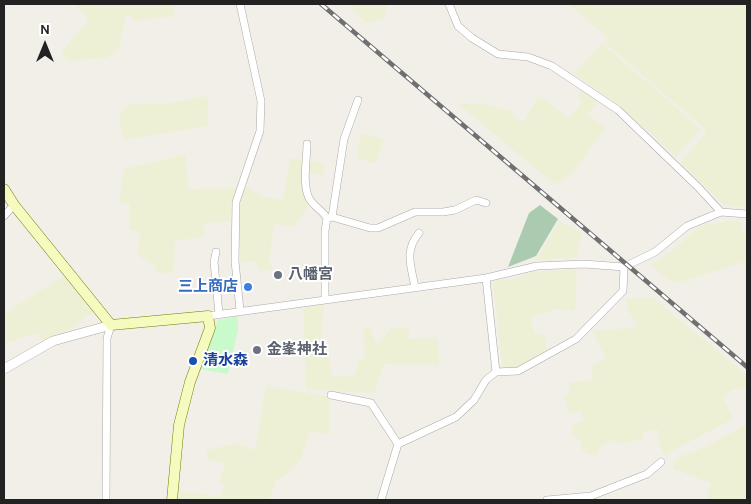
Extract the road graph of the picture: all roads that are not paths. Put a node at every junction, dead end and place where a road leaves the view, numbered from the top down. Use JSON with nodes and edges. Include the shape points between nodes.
{"nodes":[{"id":1,"x":241,"y":4,"type":"edge"},
{"id":2,"x":449,"y":4,"type":"edge"},
{"id":3,"x":358,"y":100,"type":"dead end"},
{"id":4,"x":307,"y":144,"type":"dead end"},
{"id":5,"x":4,"y":189,"type":"edge"},
{"id":6,"x":486,"y":202,"type":"dead end"},
{"id":7,"x":14,"y":205,"type":"junction"},
{"id":8,"x":721,"y":212,"type":"junction"},
{"id":9,"x":747,"y":214,"type":"edge"},
{"id":10,"x":4,"y":216,"type":"edge"},
{"id":11,"x":330,"y":217,"type":"junction"},
{"id":12,"x":419,"y":233,"type":"dead end"},
{"id":13,"x":216,"y":252,"type":"dead end"},
{"id":14,"x":624,"y":267,"type":"junction"},
{"id":15,"x":486,"y":278,"type":"junction"},
{"id":16,"x":415,"y":287,"type":"junction"},
{"id":17,"x":325,"y":299,"type":"junction"},
{"id":18,"x":240,"y":310,"type":"junction"},
{"id":19,"x":219,"y":314,"type":"junction"},
{"id":20,"x":208,"y":316,"type":"junction"},
{"id":21,"x":111,"y":325,"type":"junction"},
{"id":22,"x":4,"y":369,"type":"edge"},
{"id":23,"x":496,"y":372,"type":"junction"},
{"id":24,"x":331,"y":395,"type":"dead end"},
{"id":25,"x":398,"y":444,"type":"junction"},
{"id":26,"x":661,"y":462,"type":"dead end"},
{"id":27,"x":106,"y":500,"type":"edge"},
{"id":28,"x":172,"y":500,"type":"edge"},
{"id":29,"x":381,"y":500,"type":"edge"},
{"id":30,"x":547,"y":500,"type":"edge"}],
"edges":[{"from":1,"to":18,"type":"street","via":[[261,101],[260,131],[236,202],[235,261]]},
{"from":2,"to":8,"type":"street","via":[[458,26],[472,38],[498,54],[528,57],[552,66],[618,110]]},
{"from":3,"to":11,"type":"street","via":[[344,139]]},
{"from":4,"to":11,"type":"street","via":[[306,191],[310,200]]},
{"from":5,"to":7,"type":"main road"},
{"from":6,"to":11,"type":"street","via":[[476,200],[443,212],[414,212],[378,228]]},
{"from":7,"to":10,"type":"street"},
{"from":7,"to":21,"type":"main road"},
{"from":8,"to":9,"type":"street"},
{"from":8,"to":14,"type":"street","via":[[688,226],[655,252]]},
{"from":11,"to":17,"type":"street","via":[[325,231]]},
{"from":12,"to":16,"type":"street","via":[[410,244]]},
{"from":13,"to":19,"type":"street"},
{"from":14,"to":15,"type":"street","via":[[584,264],[537,266]]},
{"from":14,"to":23,"type":"street","via":[[623,291],[576,339],[518,371]]},
{"from":15,"to":16,"type":"street"},
{"from":15,"to":23,"type":"street"},
{"from":16,"to":17,"type":"street"},
{"from":17,"to":18,"type":"street"},
{"from":18,"to":19,"type":"street"},
{"from":19,"to":20,"type":"street"},
{"from":20,"to":21,"type":"main road"},
{"from":20,"to":28,"type":"main road","via":[[210,328],[190,382],[179,425]]},
{"from":21,"to":22,"type":"street","via":[[53,341]]},
{"from":21,"to":27,"type":"street","via":[[107,338]]},
{"from":23,"to":25,"type":"street","via":[[456,417]]},
{"from":24,"to":25,"type":"street","via":[[371,403]]},
{"from":25,"to":29,"type":"street"},
{"from":26,"to":30,"type":"street","via":[[647,474],[591,496]]}]}
